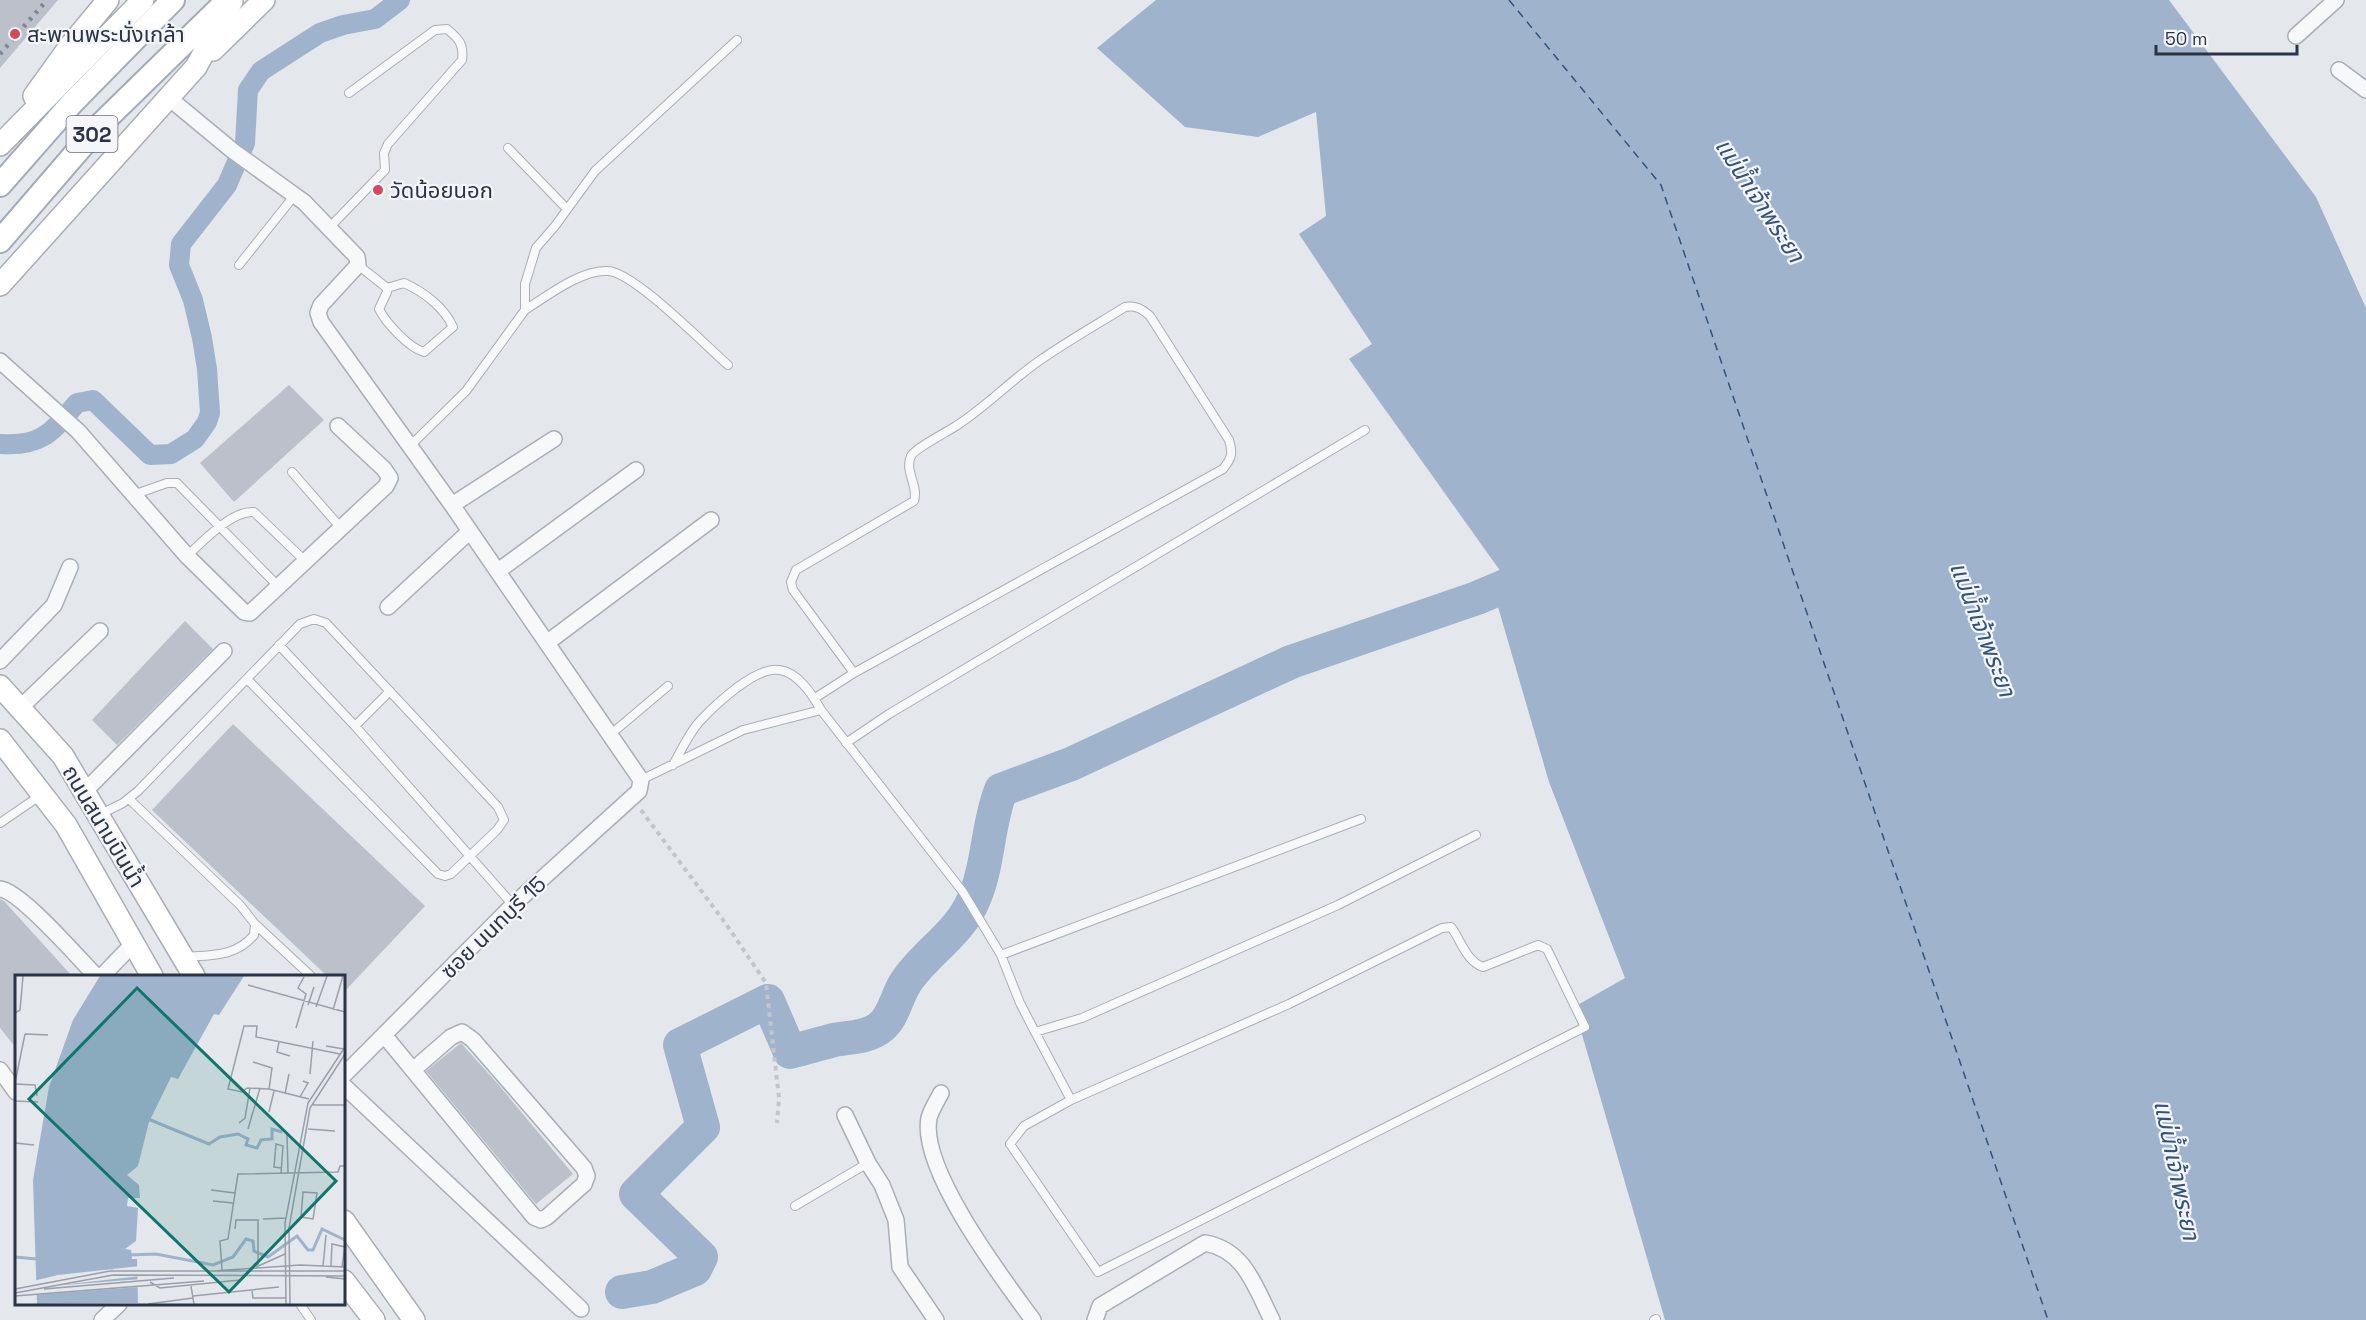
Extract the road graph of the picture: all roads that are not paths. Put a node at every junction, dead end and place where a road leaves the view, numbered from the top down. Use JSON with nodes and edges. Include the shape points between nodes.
{"nodes":[{"id":1,"x":108,"y":0,"type":"edge"},
{"id":2,"x":143,"y":0,"type":"edge"},
{"id":3,"x":173,"y":0,"type":"edge"},
{"id":4,"x":228,"y":0,"type":"edge"},
{"id":5,"x":233,"y":0,"type":"edge"},
{"id":6,"x":264,"y":0,"type":"edge"},
{"id":7,"x":2336,"y":0,"type":"edge"},
{"id":8,"x":2296,"y":36,"type":"dead end"},
{"id":9,"x":737,"y":40,"type":"dead end"},
{"id":10,"x":196,"y":67,"type":"junction"},
{"id":11,"x":2339,"y":70,"type":"dead end"},
{"id":12,"x":2366,"y":90,"type":"edge"},
{"id":13,"x":349,"y":93,"type":"dead end"},
{"id":14,"x":170,"y":98,"type":"junction"},
{"id":15,"x":3,"y":142,"type":"edge"},
{"id":16,"x":508,"y":148,"type":"dead end"},
{"id":17,"x":0,"y":185,"type":"edge"},
{"id":18,"x":294,"y":196,"type":"junction"},
{"id":19,"x":567,"y":209,"type":"junction"},
{"id":20,"x":329,"y":228,"type":"junction"},
{"id":21,"x":0,"y":241,"type":"edge"},
{"id":22,"x":239,"y":265,"type":"dead end"},
{"id":23,"x":358,"y":265,"type":"junction"},
{"id":24,"x":0,"y":285,"type":"edge"},
{"id":25,"x":387,"y":288,"type":"junction"},
{"id":26,"x":525,"y":310,"type":"junction"},
{"id":27,"x":0,"y":361,"type":"edge"},
{"id":28,"x":728,"y":365,"type":"dead end"},
{"id":29,"x":338,"y":426,"type":"dead end"},
{"id":30,"x":1365,"y":430,"type":"dead end"},
{"id":31,"x":554,"y":439,"type":"dead end"},
{"id":32,"x":410,"y":446,"type":"junction"},
{"id":33,"x":636,"y":470,"type":"dead end"},
{"id":34,"x":292,"y":472,"type":"dead end"},
{"id":35,"x":132,"y":495,"type":"junction"},
{"id":36,"x":452,"y":505,"type":"junction"},
{"id":37,"x":711,"y":520,"type":"dead end"},
{"id":38,"x":220,"y":526,"type":"junction"},
{"id":39,"x":341,"y":528,"type":"junction"},
{"id":40,"x":470,"y":531,"type":"junction"},
{"id":41,"x":187,"y":556,"type":"junction"},
{"id":42,"x":305,"y":561,"type":"junction"},
{"id":43,"x":70,"y":567,"type":"dead end"},
{"id":44,"x":498,"y":571,"type":"junction"},
{"id":45,"x":278,"y":586,"type":"junction"},
{"id":46,"x":388,"y":607,"type":"dead end"},
{"id":47,"x":100,"y":631,"type":"dead end"},
{"id":48,"x":548,"y":642,"type":"junction"},
{"id":49,"x":279,"y":645,"type":"junction"},
{"id":50,"x":224,"y":651,"type":"dead end"},
{"id":51,"x":0,"y":661,"type":"edge"},
{"id":52,"x":854,"y":673,"type":"junction"},
{"id":53,"x":247,"y":679,"type":"junction"},
{"id":54,"x":0,"y":686,"type":"edge"},
{"id":55,"x":668,"y":686,"type":"dead end"},
{"id":56,"x":390,"y":691,"type":"junction"},
{"id":57,"x":815,"y":698,"type":"junction"},
{"id":58,"x":21,"y":707,"type":"junction"},
{"id":59,"x":821,"y":710,"type":"junction"},
{"id":60,"x":355,"y":726,"type":"junction"},
{"id":61,"x":612,"y":734,"type":"junction"},
{"id":62,"x":0,"y":740,"type":"edge"},
{"id":63,"x":846,"y":743,"type":"junction"},
{"id":64,"x":673,"y":765,"type":"junction"},
{"id":65,"x":641,"y":780,"type":"junction"},
{"id":66,"x":85,"y":791,"type":"junction"},
{"id":67,"x":42,"y":794,"type":"junction"},
{"id":68,"x":129,"y":799,"type":"junction"},
{"id":69,"x":98,"y":815,"type":"junction"},
{"id":70,"x":1361,"y":819,"type":"dead end"},
{"id":71,"x":0,"y":823,"type":"edge"},
{"id":72,"x":1476,"y":835,"type":"dead end"},
{"id":73,"x":471,"y":856,"type":"junction"},
{"id":74,"x":0,"y":889,"type":"edge"},
{"id":75,"x":513,"y":905,"type":"junction"},
{"id":76,"x":255,"y":924,"type":"junction"},
{"id":77,"x":133,"y":944,"type":"junction"},
{"id":78,"x":1001,"y":955,"type":"junction"},
{"id":79,"x":183,"y":957,"type":"junction"},
{"id":80,"x":95,"y":975,"type":"edge"},
{"id":81,"x":103,"y":975,"type":"edge"},
{"id":82,"x":151,"y":975,"type":"edge"},
{"id":83,"x":193,"y":975,"type":"edge"},
{"id":84,"x":310,"y":975,"type":"edge"},
{"id":85,"x":1035,"y":1032,"type":"junction"},
{"id":86,"x":384,"y":1035,"type":"junction"},
{"id":87,"x":0,"y":1070,"type":"edge"},
{"id":88,"x":413,"y":1070,"type":"junction"},
{"id":89,"x":345,"y":1074,"type":"edge"},
{"id":90,"x":345,"y":1087,"type":"edge"},
{"id":91,"x":15,"y":1091,"type":"edge"},
{"id":92,"x":941,"y":1093,"type":"dead end"},
{"id":93,"x":1071,"y":1100,"type":"junction"},
{"id":94,"x":845,"y":1115,"type":"dead end"},
{"id":95,"x":868,"y":1163,"type":"junction"},
{"id":96,"x":795,"y":1206,"type":"dead end"},
{"id":97,"x":345,"y":1222,"type":"edge"},
{"id":98,"x":345,"y":1282,"type":"edge"},
{"id":99,"x":118,"y":1305,"type":"edge"},
{"id":100,"x":301,"y":1305,"type":"edge"},
{"id":101,"x":580,"y":1310,"type":"dead end"},
{"id":102,"x":102,"y":1320,"type":"edge"},
{"id":103,"x":311,"y":1320,"type":"edge"},
{"id":104,"x":374,"y":1320,"type":"edge"},
{"id":105,"x":414,"y":1320,"type":"edge"},
{"id":106,"x":936,"y":1320,"type":"edge"},
{"id":107,"x":1033,"y":1320,"type":"edge"},
{"id":108,"x":1095,"y":1320,"type":"edge"},
{"id":109,"x":1272,"y":1320,"type":"edge"}],
"edges":[{"from":1,"to":15,"type":"main road","via":[[57,63]]},
{"from":2,"to":15,"type":"main road","number":"302"},
{"from":3,"to":17,"type":"main road","number":"302","via":[[72,103]]},
{"from":4,"to":21,"type":"main road","number":"302","via":[[101,124]]},
{"from":5,"to":10,"type":"main road","number":"302"},
{"from":6,"to":10,"type":"main road"},
{"from":7,"to":8,"type":"street"},
{"from":9,"to":19,"type":"lane","via":[[595,171]]},
{"from":10,"to":14,"type":"main road","number":"302"},
{"from":11,"to":12,"type":"street"},
{"from":13,"to":20,"type":"lane","via":[[435,30],[447,29],[463,47],[462,60],[388,144],[385,170]]},
{"from":14,"to":18,"type":"street"},
{"from":14,"to":24,"type":"main road","number":"302"},
{"from":16,"to":19,"type":"lane"},
{"from":18,"to":20,"type":"street"},
{"from":18,"to":22,"type":"lane"},
{"from":19,"to":26,"type":"lane","via":[[536,248],[525,284]]},
{"from":20,"to":23,"type":"street","via":[[351,248]]},
{"from":23,"to":25,"type":"lane"},
{"from":23,"to":32,"type":"street","via":[[318,313]]},
{"from":25,"to":25,"type":"lane","via":[[379,309],[417,350],[424,352],[453,327],[419,290],[404,283]]},
{"from":26,"to":28,"type":"lane","via":[[570,283],[592,273],[610,271],[637,284]]},
{"from":26,"to":32,"type":"lane","via":[[466,391]]},
{"from":27,"to":35,"type":"street","via":[[78,431]]},
{"from":29,"to":39,"type":"street","via":[[390,478]]},
{"from":30,"to":63,"type":"lane"},
{"from":31,"to":36,"type":"street"},
{"from":32,"to":36,"type":"street"},
{"from":33,"to":44,"type":"street"},
{"from":34,"to":39,"type":"lane"},
{"from":35,"to":38,"type":"lane","via":[[177,483]]},
{"from":35,"to":41,"type":"street"},
{"from":36,"to":40,"type":"street"},
{"from":37,"to":48,"type":"street"},
{"from":38,"to":41,"type":"lane"},
{"from":38,"to":42,"type":"lane","via":[[248,511],[254,512]]},
{"from":38,"to":45,"type":"lane"},
{"from":39,"to":42,"type":"street"},
{"from":40,"to":44,"type":"street"},
{"from":40,"to":46,"type":"street"},
{"from":41,"to":45,"type":"street","via":[[250,614]]},
{"from":42,"to":45,"type":"street"},
{"from":43,"to":51,"type":"street","via":[[54,605]]},
{"from":44,"to":48,"type":"street"},
{"from":47,"to":58,"type":"street"},
{"from":48,"to":61,"type":"street"},
{"from":49,"to":53,"type":"lane"},
{"from":49,"to":56,"type":"lane","via":[[300,624],[314,619],[326,623]]},
{"from":49,"to":60,"type":"lane"},
{"from":50,"to":66,"type":"street"},
{"from":52,"to":52,"type":"lane","via":[[1223,468],[1230,460],[1229,440],[1144,310],[1125,308],[1038,361],[964,421],[917,448],[909,461],[914,501],[796,570],[790,582],[793,590]]},
{"from":52,"to":57,"type":"lane"},
{"from":53,"to":68,"type":"lane"},
{"from":53,"to":73,"type":"lane","via":[[438,874],[451,874]]},
{"from":54,"to":58,"type":"main road","name":"ถนนสนามบินน้ำ"},
{"from":55,"to":61,"type":"lane"},
{"from":56,"to":60,"type":"lane"},
{"from":56,"to":73,"type":"lane","via":[[498,807],[504,819]]},
{"from":57,"to":59,"type":"lane"},
{"from":57,"to":64,"type":"lane","via":[[798,678],[781,670],[768,669],[755,675],[699,722]]},
{"from":58,"to":66,"type":"main road","name":"ถนนสนามบินน้ำ","via":[[63,756]]},
{"from":59,"to":63,"type":"lane"},
{"from":59,"to":64,"type":"lane","via":[[743,730]]},
{"from":60,"to":73,"type":"lane"},
{"from":61,"to":65,"type":"street"},
{"from":62,"to":67,"type":"main road","name":"ถนนสนามบินน้ำ"},
{"from":63,"to":78,"type":"lane","via":[[963,892]]},
{"from":64,"to":65,"type":"lane"},
{"from":65,"to":75,"type":"street","name":"ซอย นนทบุรี 15","via":[[639,791],[632,798]]},
{"from":66,"to":69,"type":"main road","name":"ถนนสนามบินน้ำ"},
{"from":67,"to":71,"type":"lane"},
{"from":67,"to":77,"type":"main road","name":"ถนนสนามบินน้ำ","via":[[66,825]]},
{"from":68,"to":69,"type":"lane"},
{"from":68,"to":76,"type":"lane"},
{"from":69,"to":79,"type":"main road","name":"ถนนสนามบินน้ำ"},
{"from":70,"to":78,"type":"lane"},
{"from":72,"to":85,"type":"lane","via":[[1338,904],[1082,1018]]},
{"from":73,"to":75,"type":"lane"},
{"from":74,"to":80,"type":"street","via":[[13,894]]},
{"from":75,"to":86,"type":"street","name":"ซอย นนทบุรี 15"},
{"from":76,"to":79,"type":"lane","via":[[254,935],[239,950]]},
{"from":76,"to":84,"type":"lane"},
{"from":77,"to":81,"type":"street"},
{"from":77,"to":82,"type":"main road","name":"ถนนสนามบินน้ำ"},
{"from":78,"to":85,"type":"lane"},
{"from":79,"to":83,"type":"main road","name":"ถนนสนามบินน้ำ"},
{"from":85,"to":93,"type":"lane"},
{"from":86,"to":88,"type":"street"},
{"from":86,"to":89,"type":"street","name":"ซอย นนทบุรี 15"},
{"from":87,"to":91,"type":"street"},
{"from":88,"to":88,"type":"street","via":[[534,1217],[547,1217],[584,1184],[584,1168],[462,1032]]},
{"from":90,"to":101,"type":"street"},
{"from":92,"to":107,"type":"street","via":[[929,1118],[935,1162],[974,1239]]},
{"from":93,"to":93,"type":"lane","via":[[1024,1126],[1010,1144],[1098,1272],[1585,1027],[1547,949],[1538,945],[1483,967],[1468,955],[1451,927],[1442,928],[1289,1004]]},
{"from":94,"to":95,"type":"street"},
{"from":95,"to":96,"type":"lane"},
{"from":95,"to":106,"type":"street","via":[[896,1220],[900,1267]]},
{"from":97,"to":105,"type":"main road"},
{"from":98,"to":104,"type":"main road"},
{"from":99,"to":102,"type":"street"},
{"from":100,"to":103,"type":"lane"},
{"from":108,"to":109,"type":"street","via":[[1100,1306],[1204,1243],[1219,1246],[1244,1264]]}]}
